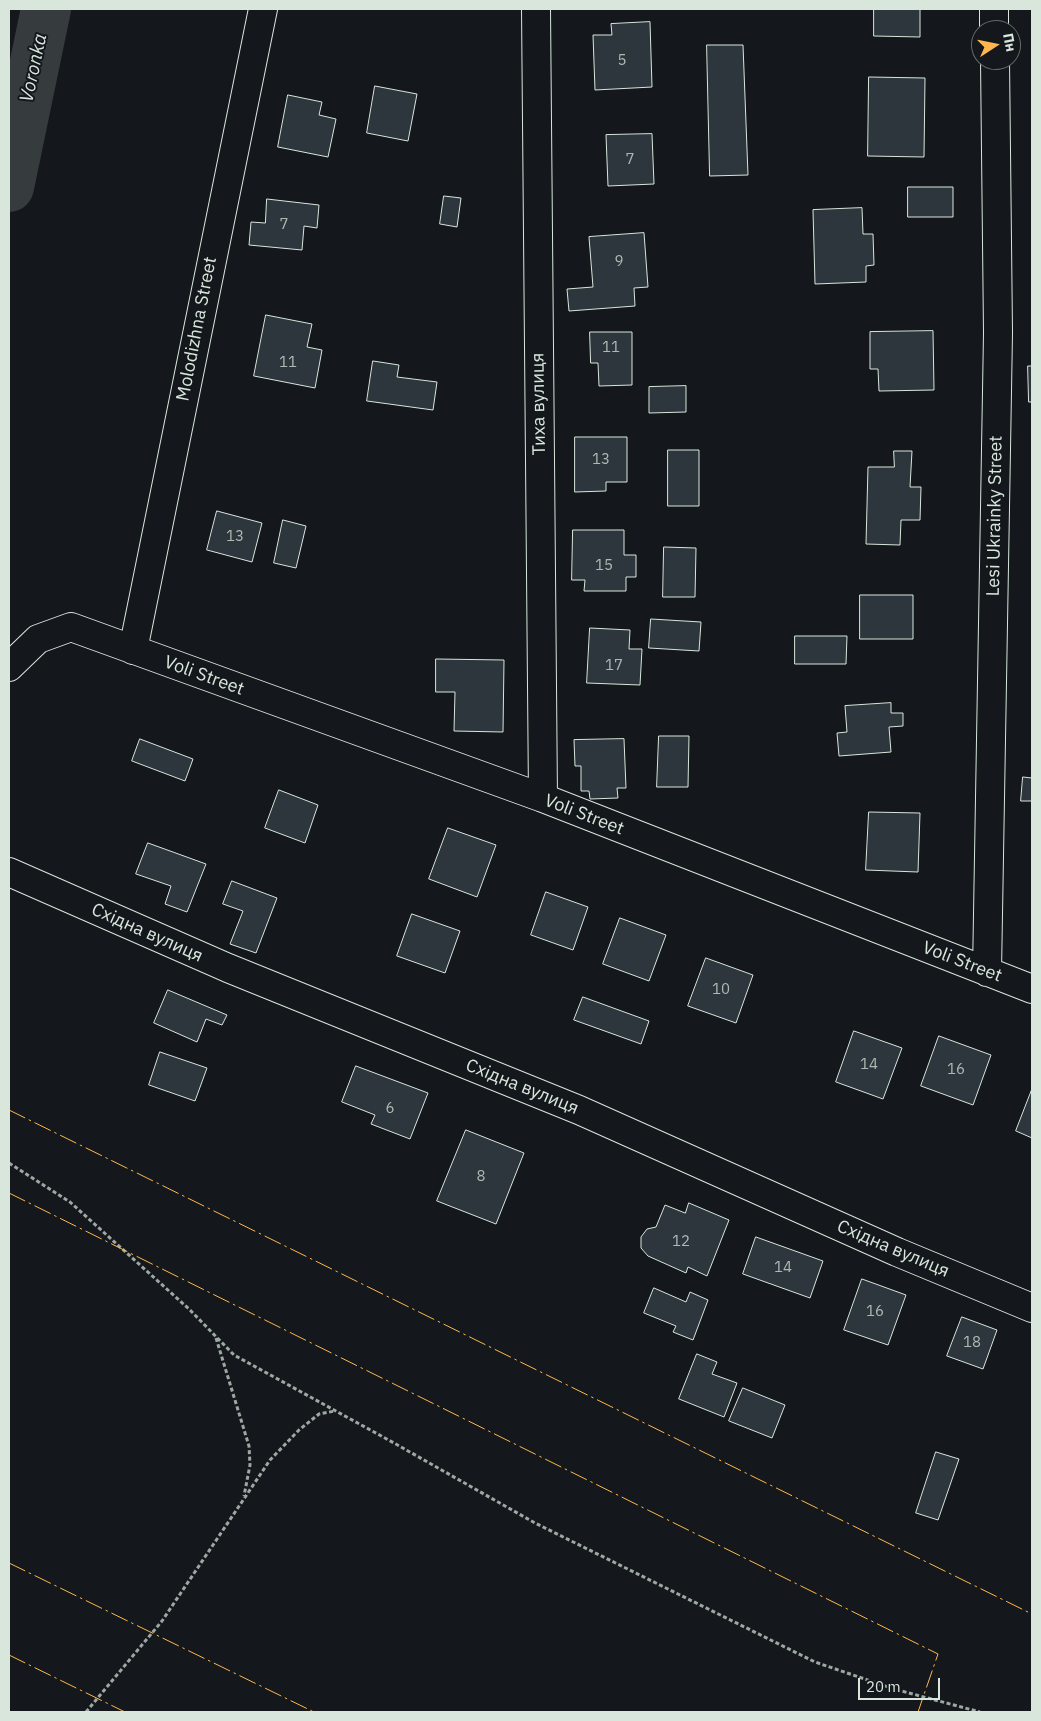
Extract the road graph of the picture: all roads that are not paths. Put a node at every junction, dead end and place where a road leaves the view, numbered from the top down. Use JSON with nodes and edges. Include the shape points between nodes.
{"nodes":[{"id":1,"x":263,"y":9,"type":"edge"},
{"id":2,"x":536,"y":9,"type":"edge"},
{"id":3,"x":994,"y":70,"type":"edge"},
{"id":4,"x":133,"y":650,"type":"junction"},
{"id":5,"x":9,"y":667,"type":"edge"},
{"id":6,"x":543,"y":798,"type":"junction"},
{"id":7,"x":9,"y":872,"type":"edge"},
{"id":8,"x":987,"y":972,"type":"junction"},
{"id":9,"x":1032,"y":989,"type":"edge"},
{"id":10,"x":1032,"y":1308,"type":"edge"}],
"edges":[{"from":1,"to":4,"type":"street","name":"Molodizhna Street"},
{"from":2,"to":6,"type":"street","name":"Тиха вулиця"},
{"from":3,"to":8,"type":"street","name":"Lesi Ukrainky Street","via":[[998,333]]},
{"from":4,"to":5,"type":"street","name":"Voli Street","via":[[71,627],[38,639]]},
{"from":4,"to":6,"type":"street","name":"Voli Street"},
{"from":6,"to":8,"type":"street","name":"Voli Street"},
{"from":7,"to":10,"type":"street","name":"Східна вулиця","via":[[228,968],[578,1110],[897,1252]]},
{"from":8,"to":9,"type":"street","name":"Voli Street"}]}
